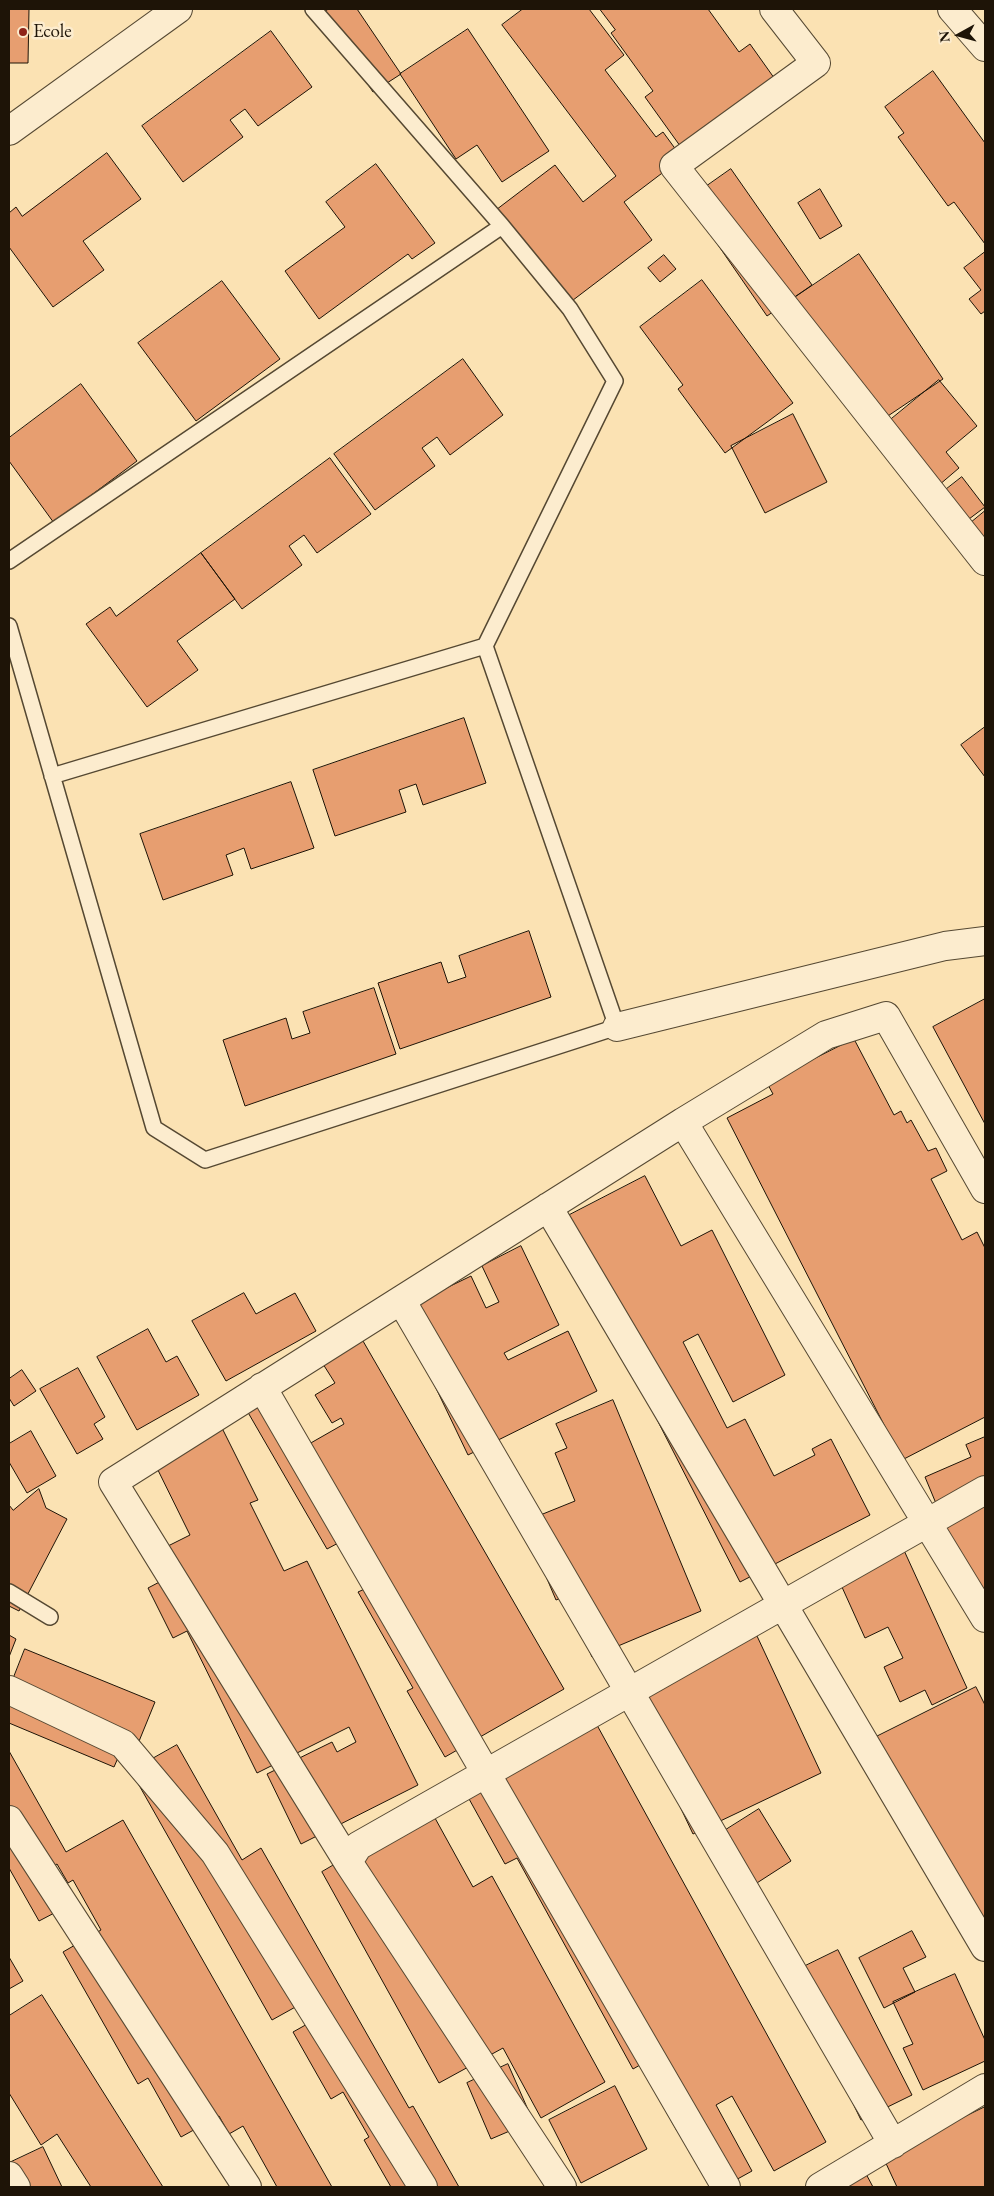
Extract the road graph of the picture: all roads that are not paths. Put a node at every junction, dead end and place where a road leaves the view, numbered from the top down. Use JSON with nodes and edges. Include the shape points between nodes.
{"nodes":[{"id":1,"x":178,"y":9,"type":"edge"},
{"id":2,"x":313,"y":9,"type":"edge"},
{"id":3,"x":774,"y":9,"type":"edge"},
{"id":4,"x":952,"y":9,"type":"edge"},
{"id":5,"x":985,"y":47,"type":"edge"},
{"id":6,"x":9,"y":131,"type":"edge"},
{"id":7,"x":502,"y":226,"type":"junction"},
{"id":8,"x":9,"y":561,"type":"edge"},
{"id":9,"x":985,"y":561,"type":"edge"},
{"id":10,"x":9,"y":626,"type":"edge"},
{"id":11,"x":485,"y":646,"type":"junction"},
{"id":12,"x":52,"y":776,"type":"junction"},
{"id":13,"x":985,"y":941,"type":"edge"},
{"id":14,"x":617,"y":1027,"type":"junction"},
{"id":15,"x":683,"y":1122,"type":"junction"},
{"id":16,"x":985,"y":1189,"type":"edge"},
{"id":17,"x":548,"y":1207,"type":"junction"},
{"id":18,"x":401,"y":1300,"type":"junction"},
{"id":19,"x":262,"y":1388,"type":"junction"},
{"id":20,"x":985,"y":1490,"type":"edge"},
{"id":21,"x":928,"y":1523,"type":"junction"},
{"id":22,"x":9,"y":1592,"type":"edge"},
{"id":23,"x":783,"y":1605,"type":"junction"},
{"id":24,"x":50,"y":1617,"type":"dead end"},
{"id":25,"x":985,"y":1618,"type":"edge"},
{"id":26,"x":9,"y":1690,"type":"edge"},
{"id":27,"x":630,"y":1692,"type":"junction"},
{"id":28,"x":486,"y":1774,"type":"junction"},
{"id":29,"x":9,"y":1820,"type":"edge"},
{"id":30,"x":348,"y":1862,"type":"junction"},
{"id":31,"x":985,"y":1947,"type":"edge"},
{"id":32,"x":985,"y":2088,"type":"edge"},
{"id":33,"x":893,"y":2144,"type":"junction"},
{"id":34,"x":9,"y":2176,"type":"edge"},
{"id":35,"x":16,"y":2187,"type":"edge"},
{"id":36,"x":247,"y":2187,"type":"edge"},
{"id":37,"x":423,"y":2187,"type":"edge"},
{"id":38,"x":562,"y":2187,"type":"edge"},
{"id":39,"x":726,"y":2187,"type":"edge"},
{"id":40,"x":820,"y":2187,"type":"edge"}],
"edges":[{"from":1,"to":6,"type":"street"},
{"from":2,"to":7,"type":"lane"},
{"from":3,"to":9,"type":"street","via":[[816,63],[674,166]]},
{"from":4,"to":5,"type":"street"},
{"from":7,"to":8,"type":"lane"},
{"from":7,"to":11,"type":"lane","via":[[570,309],[615,381]]},
{"from":10,"to":12,"type":"lane"},
{"from":11,"to":12,"type":"lane"},
{"from":11,"to":14,"type":"lane"},
{"from":12,"to":14,"type":"lane","via":[[154,1128],[204,1160]]},
{"from":13,"to":14,"type":"street","via":[[945,946]]},
{"from":15,"to":16,"type":"street","via":[[826,1035],[886,1016]]},
{"from":15,"to":17,"type":"street"},
{"from":15,"to":21,"type":"street"},
{"from":17,"to":18,"type":"street"},
{"from":17,"to":23,"type":"street"},
{"from":18,"to":19,"type":"street"},
{"from":18,"to":27,"type":"street"},
{"from":19,"to":28,"type":"street"},
{"from":19,"to":30,"type":"street","via":[[112,1482]]},
{"from":20,"to":21,"type":"street"},
{"from":21,"to":23,"type":"street"},
{"from":21,"to":25,"type":"street"},
{"from":22,"to":24,"type":"lane"},
{"from":23,"to":27,"type":"street"},
{"from":23,"to":31,"type":"street"},
{"from":26,"to":37,"type":"street","via":[[123,1744],[215,1853]]},
{"from":27,"to":28,"type":"street"},
{"from":27,"to":33,"type":"street"},
{"from":28,"to":30,"type":"street","via":[[358,1846]]},
{"from":28,"to":39,"type":"street"},
{"from":29,"to":36,"type":"street"},
{"from":30,"to":38,"type":"street"},
{"from":32,"to":33,"type":"street"},
{"from":33,"to":40,"type":"street"},
{"from":34,"to":35,"type":"street"}]}
